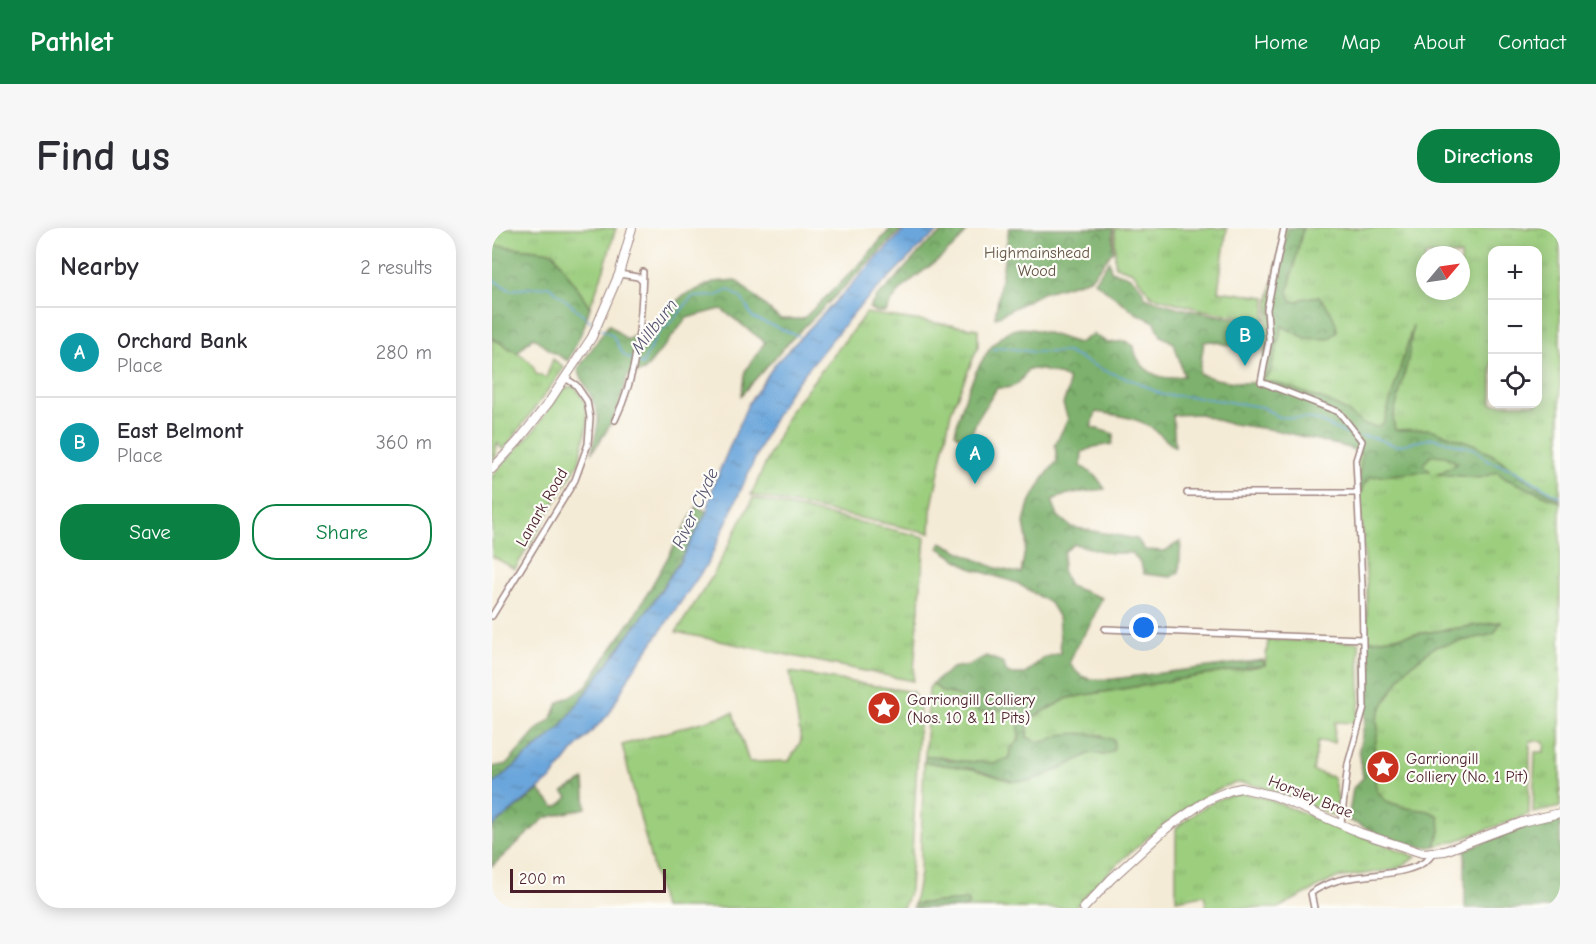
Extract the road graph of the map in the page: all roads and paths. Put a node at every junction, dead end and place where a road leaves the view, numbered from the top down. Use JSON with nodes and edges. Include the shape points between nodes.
{"nodes":[{"id":1,"x":632,"y":228,"type":"edge"},
{"id":2,"x":1284,"y":228,"type":"edge"},
{"id":3,"x":643,"y":273,"type":"dead end"},
{"id":4,"x":619,"y":274,"type":"junction"},
{"id":5,"x":643,"y":282,"type":"junction"},
{"id":6,"x":565,"y":378,"type":"junction"},
{"id":7,"x":615,"y":420,"type":"dead end"},
{"id":8,"x":492,"y":469,"type":"edge"},
{"id":9,"x":1187,"y":493,"type":"dead end"},
{"id":10,"x":1357,"y":494,"type":"junction"},
{"id":11,"x":492,"y":616,"type":"edge"},
{"id":12,"x":1105,"y":629,"type":"dead end"},
{"id":13,"x":1362,"y":639,"type":"junction"},
{"id":14,"x":1560,"y":813,"type":"edge"},
{"id":15,"x":1341,"y":823,"type":"junction"},
{"id":16,"x":1432,"y":853,"type":"junction"},
{"id":17,"x":1084,"y":908,"type":"edge"},
{"id":18,"x":1314,"y":908,"type":"edge"}],
"edges":[{"from":1,"to":4,"type":"main road"},
{"from":2,"to":10,"type":"street","via":[[1267,309],[1269,340],[1261,382],[1339,412],[1362,441],[1356,460]]},
{"from":3,"to":5,"type":"street"},
{"from":4,"to":5,"type":"street","via":[[638,277]]},
{"from":4,"to":6,"type":"main road","via":[[592,337]]},
{"from":5,"to":7,"type":"street","via":[[633,369],[627,396]]},
{"from":6,"to":8,"type":"main road","via":[[528,429]]},
{"from":6,"to":11,"type":"street","name":"Lanark Road","via":[[576,385],[587,401],[588,444],[575,480]]},
{"from":9,"to":10,"type":"street"},
{"from":10,"to":13,"type":"street"},
{"from":12,"to":13,"type":"street"},
{"from":13,"to":15,"type":"street","via":[[1364,706],[1348,764]]},
{"from":14,"to":16,"type":"main road","name":"Horsley Brae"},
{"from":15,"to":16,"type":"main road","name":"Horsley Brae","via":[[1410,850]]},
{"from":15,"to":17,"type":"main road","name":"Horsley Brae","via":[[1258,791],[1241,788],[1219,794],[1167,828]]},
{"from":16,"to":18,"type":"street","via":[[1428,859],[1397,872],[1337,880],[1317,889],[1311,894]]}]}
